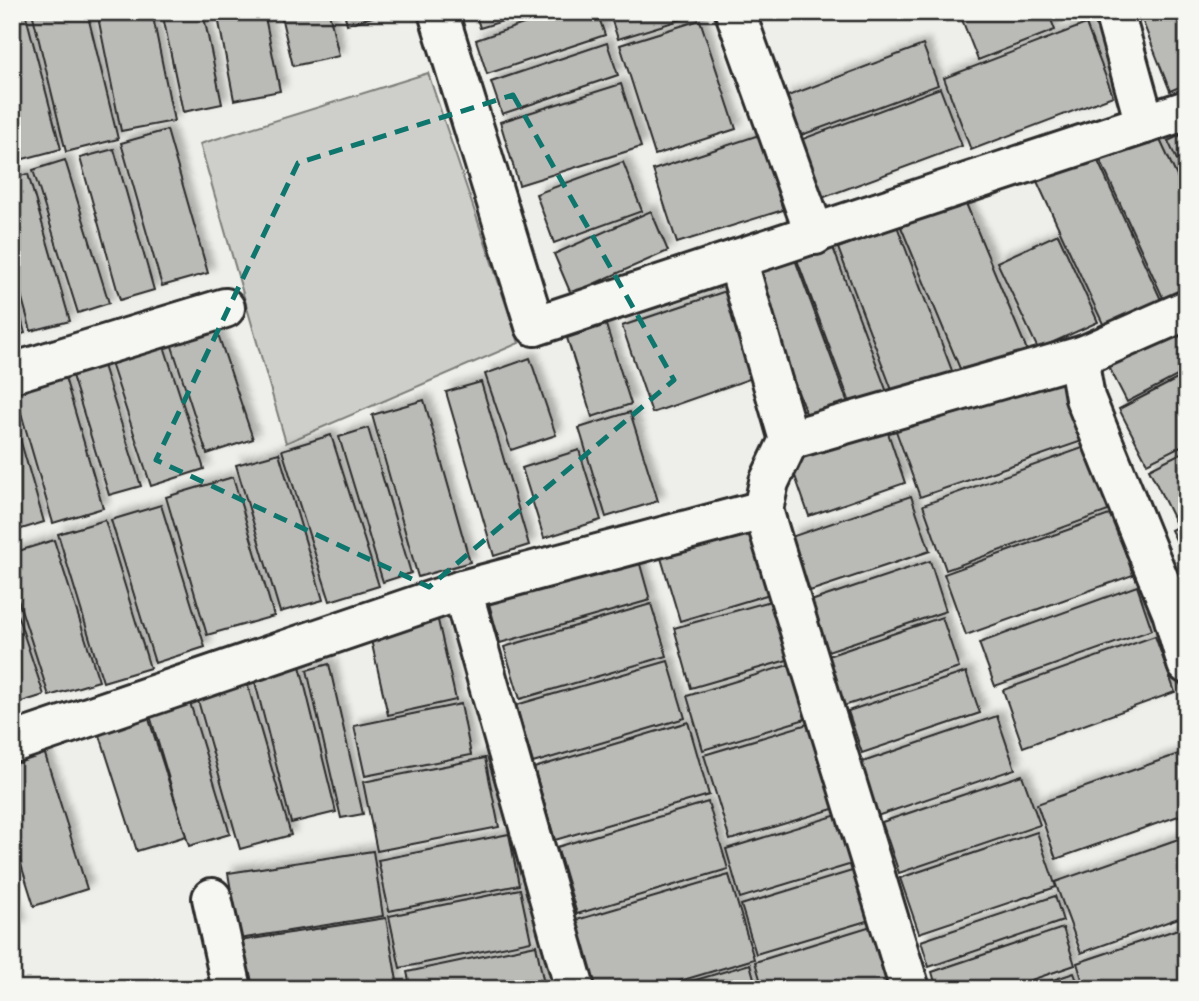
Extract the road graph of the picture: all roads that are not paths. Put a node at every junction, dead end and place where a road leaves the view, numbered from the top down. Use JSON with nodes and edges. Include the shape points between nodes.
{"nodes":[{"id":1,"x":438,"y":12,"type":"edge"},
{"id":2,"x":736,"y":12,"type":"edge"},
{"id":3,"x":1114,"y":12,"type":"edge"},
{"id":4,"x":1187,"y":110,"type":"edge"},
{"id":5,"x":1145,"y":124,"type":"junction"},
{"id":6,"x":814,"y":235,"type":"junction"},
{"id":7,"x":737,"y":259,"type":"junction"},
{"id":8,"x":225,"y":308,"type":"dead end"},
{"id":9,"x":1187,"y":310,"type":"edge"},
{"id":10,"x":1085,"y":355,"type":"junction"},
{"id":11,"x":12,"y":373,"type":"edge"},
{"id":12,"x":789,"y":440,"type":"junction"},
{"id":13,"x":763,"y":510,"type":"junction"},
{"id":14,"x":461,"y":590,"type":"junction"},
{"id":15,"x":1187,"y":664,"type":"edge"},
{"id":16,"x":12,"y":743,"type":"edge"},
{"id":17,"x":212,"y":898,"type":"dead end"},
{"id":18,"x":232,"y":989,"type":"edge"},
{"id":19,"x":575,"y":989,"type":"edge"},
{"id":20,"x":910,"y":989,"type":"edge"}],
"edges":[{"from":1,"to":7,"type":"street","via":[[535,326]]},
{"from":2,"to":6,"type":"street"},
{"from":3,"to":5,"type":"street"},
{"from":4,"to":5,"type":"street"},
{"from":5,"to":6,"type":"street"},
{"from":6,"to":7,"type":"street"},
{"from":7,"to":12,"type":"street"},
{"from":8,"to":11,"type":"street"},
{"from":9,"to":10,"type":"street"},
{"from":10,"to":12,"type":"street"},
{"from":10,"to":15,"type":"street","via":[[1080,369],[1085,398],[1172,611]]},
{"from":12,"to":13,"type":"street","via":[[769,482]]},
{"from":13,"to":14,"type":"street"},
{"from":13,"to":20,"type":"street"},
{"from":14,"to":16,"type":"street"},
{"from":14,"to":19,"type":"street"},
{"from":17,"to":18,"type":"street"}]}
